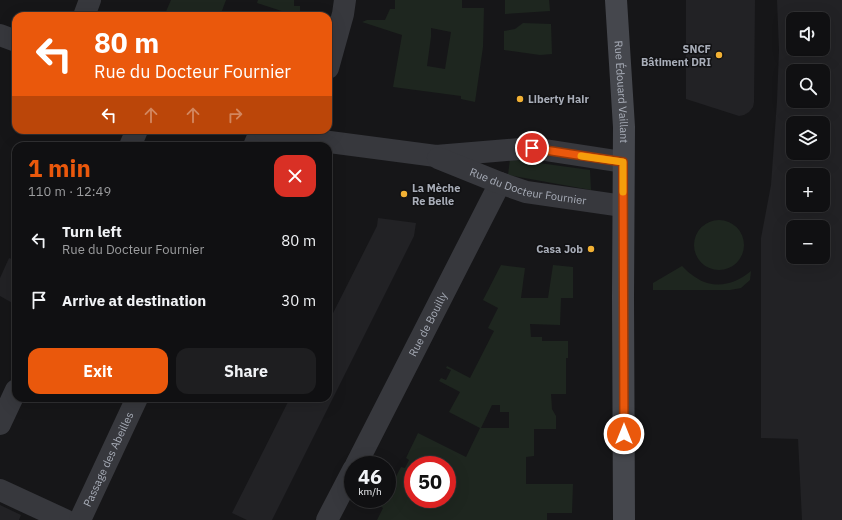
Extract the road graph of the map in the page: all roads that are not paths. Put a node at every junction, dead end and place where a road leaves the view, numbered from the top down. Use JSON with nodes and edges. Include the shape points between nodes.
{"nodes":[{"id":1,"x":90,"y":0,"type":"edge"},
{"id":2,"x":344,"y":0,"type":"edge"},
{"id":3,"x":616,"y":0,"type":"edge"},
{"id":4,"x":86,"y":12,"type":"edge"},
{"id":5,"x":0,"y":35,"type":"edge"},
{"id":6,"x":12,"y":40,"type":"edge"},
{"id":7,"x":332,"y":54,"type":"edge"},
{"id":8,"x":277,"y":134,"type":"edge"},
{"id":9,"x":307,"y":134,"type":"edge"},
{"id":10,"x":436,"y":156,"type":"junction"},
{"id":11,"x":623,"y":162,"type":"junction"},
{"id":12,"x":500,"y":183,"type":"junction"},
{"id":13,"x":624,"y":206,"type":"junction"},
{"id":14,"x":12,"y":398,"type":"edge"},
{"id":15,"x":135,"y":402,"type":"edge"},
{"id":16,"x":0,"y":424,"type":"edge"},
{"id":17,"x":361,"y":456,"type":"edge"},
{"id":18,"x":344,"y":487,"type":"edge"},
{"id":19,"x":0,"y":490,"type":"edge"},
{"id":20,"x":65,"y":520,"type":"edge"},
{"id":21,"x":80,"y":520,"type":"edge"},
{"id":22,"x":327,"y":520,"type":"edge"},
{"id":23,"x":624,"y":520,"type":"edge"}],
"edges":[{"from":1,"to":4,"type":"street"},
{"from":2,"to":7,"type":"street","via":[[344,14]]},
{"from":3,"to":11,"type":"main road","name":"Rue Édouard Vaillant","via":[[624,127]]},
{"from":5,"to":6,"type":"street"},
{"from":8,"to":9,"type":"street","name":"Rue du Docteur Fournier"},
{"from":9,"to":10,"type":"street","name":"Rue du Docteur Fournier"},
{"from":10,"to":11,"type":"street","name":"Rue du Docteur Fournier","via":[[532,148]]},
{"from":10,"to":12,"type":"street","name":"Rue du Docteur Fournier"},
{"from":11,"to":13,"type":"main road","name":"Rue Édouard Vaillant"},
{"from":12,"to":13,"type":"street","name":"Rue du Docteur Fournier","via":[[526,192]]},
{"from":12,"to":17,"type":"street","name":"Rue de Bouilly"},
{"from":13,"to":23,"type":"main road","name":"Rue Édouard Vaillant"},
{"from":14,"to":16,"type":"street"},
{"from":15,"to":21,"type":"street","name":"Passage des Abeilles"},
{"from":18,"to":22,"type":"street"},
{"from":19,"to":20,"type":"street"}]}
